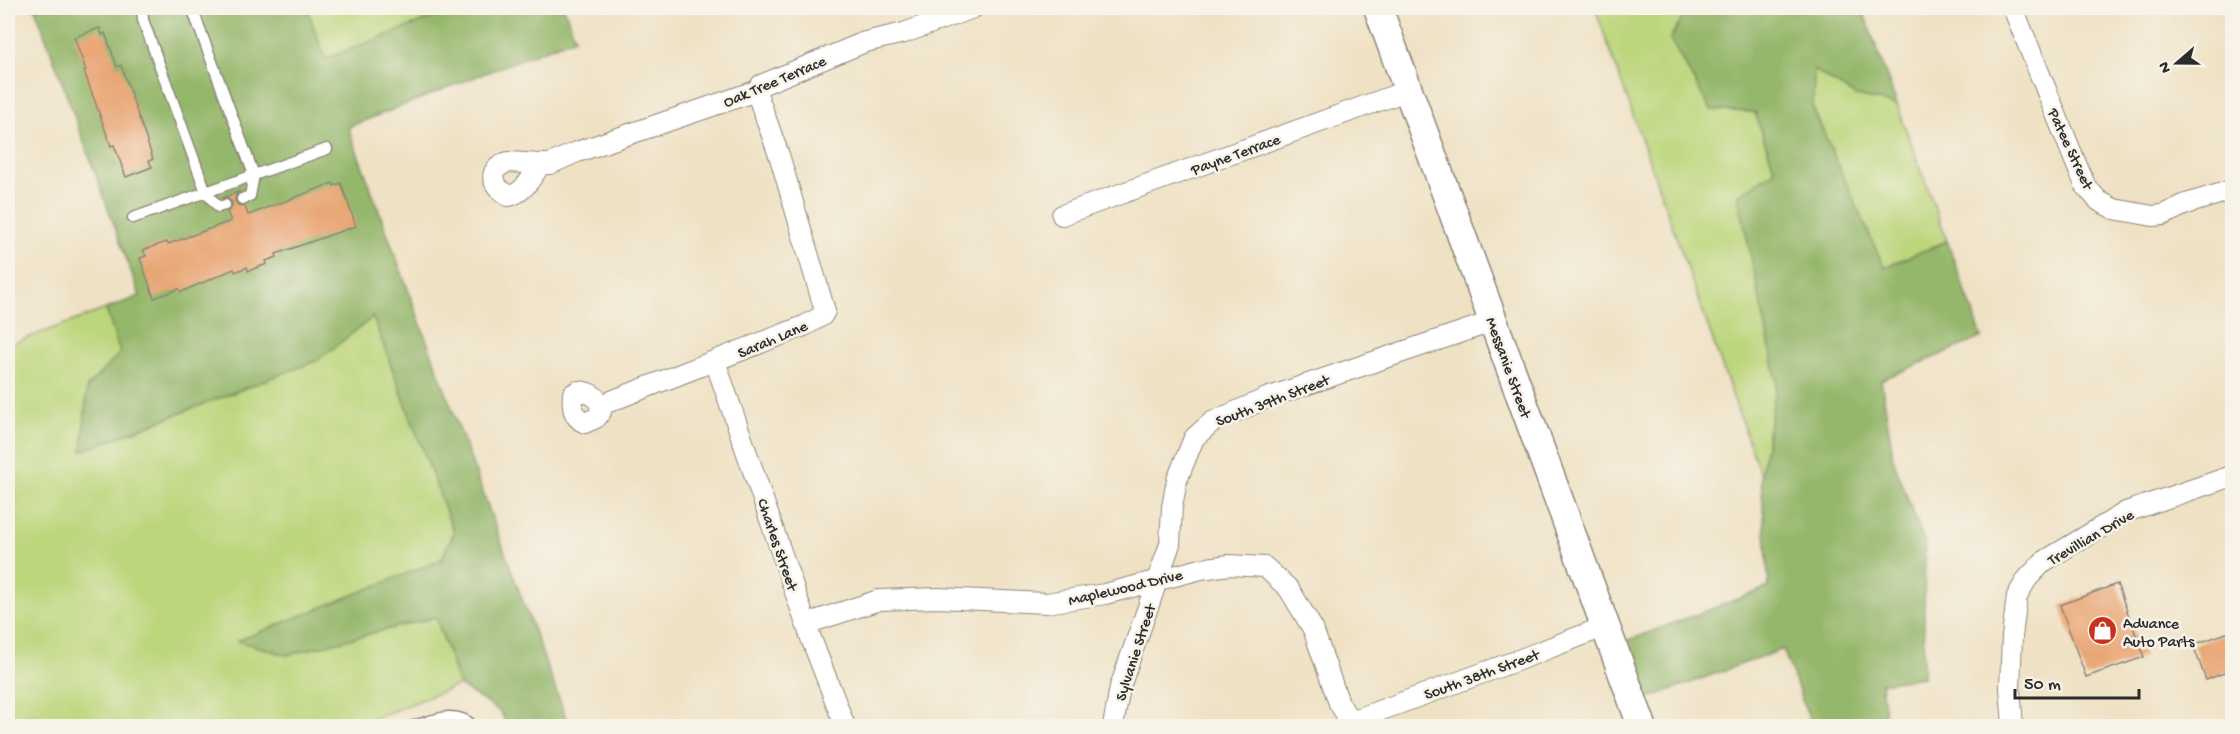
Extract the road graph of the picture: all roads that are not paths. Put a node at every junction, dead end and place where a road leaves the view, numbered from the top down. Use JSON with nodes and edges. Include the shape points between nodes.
{"nodes":[{"id":1,"x":142,"y":8,"type":"edge"},
{"id":2,"x":192,"y":8,"type":"edge"},
{"id":3,"x":973,"y":8,"type":"edge"},
{"id":4,"x":1378,"y":8,"type":"edge"},
{"id":5,"x":2013,"y":8,"type":"edge"},
{"id":6,"x":1409,"y":90,"type":"junction"},
{"id":7,"x":756,"y":91,"type":"junction"},
{"id":8,"x":327,"y":149,"type":"dead end"},
{"id":9,"x":541,"y":164,"type":"dead end"},
{"id":10,"x":254,"y":175,"type":"junction"},
{"id":11,"x":2227,"y":191,"type":"edge"},
{"id":12,"x":206,"y":192,"type":"junction"},
{"id":13,"x":242,"y":199,"type":"dead end"},
{"id":14,"x":225,"y":205,"type":"dead end"},
{"id":15,"x":1062,"y":216,"type":"dead end"},
{"id":16,"x":133,"y":218,"type":"dead end"},
{"id":17,"x":1494,"y":321,"type":"junction"},
{"id":18,"x":716,"y":361,"type":"junction"},
{"id":19,"x":601,"y":405,"type":"dead end"},
{"id":20,"x":2232,"y":476,"type":"edge"},
{"id":21,"x":1158,"y":579,"type":"junction"},
{"id":22,"x":806,"y":624,"type":"junction"},
{"id":23,"x":1606,"y":626,"type":"junction"},
{"id":24,"x":1356,"y":719,"type":"joint"},
{"id":25,"x":414,"y":726,"type":"edge"},
{"id":26,"x":473,"y":726,"type":"edge"},
{"id":27,"x":845,"y":726,"type":"edge"},
{"id":28,"x":1113,"y":726,"type":"edge"},
{"id":29,"x":1642,"y":726,"type":"edge"},
{"id":30,"x":2013,"y":726,"type":"edge"}],
"edges":[{"from":1,"to":12,"type":"lane"},
{"from":2,"to":10,"type":"lane"},
{"from":3,"to":7,"type":"street","name":"Oak Tree Terrace","via":[[904,33],[865,42],[761,85]]},
{"from":4,"to":6,"type":"street","name":"Messanie Street"},
{"from":5,"to":11,"type":"street","name":"Patee Street","via":[[2086,187],[2099,201],[2114,209],[2153,216]]},
{"from":6,"to":15,"type":"street","name":"Payne Terrace"},
{"from":6,"to":17,"type":"street","name":"Messanie Street"},
{"from":7,"to":9,"type":"street","name":"Oak Tree Terrace"},
{"from":7,"to":18,"type":"street","name":"Sarah Lane","via":[[825,311],[804,326]]},
{"from":8,"to":10,"type":"lane"},
{"from":10,"to":12,"type":"lane"},
{"from":10,"to":13,"type":"lane","via":[[249,196]]},
{"from":12,"to":14,"type":"lane","via":[[218,207]]},
{"from":12,"to":16,"type":"lane"},
{"from":17,"to":21,"type":"street","name":"South 39th Street","via":[[1267,398],[1212,422],[1194,438],[1177,480],[1170,544]]},
{"from":17,"to":23,"type":"street","name":"Messanie Street"},
{"from":18,"to":19,"type":"street","name":"Sarah Lane"},
{"from":18,"to":22,"type":"street","name":"Charles Street"},
{"from":20,"to":30,"type":"street","name":"Trevillian Drive","via":[[2126,512],[2043,562],[2027,579],[2017,596],[2012,637]]},
{"from":21,"to":22,"type":"street","name":"Maplewood Drive","via":[[1106,594],[1046,603],[938,598],[879,600]]},
{"from":21,"to":24,"type":"street","name":"Maplewood Drive","via":[[1229,565],[1265,567],[1289,589],[1313,630],[1340,703],[1347,716]]},
{"from":21,"to":28,"type":"street","name":"Sylvanie Street","via":[[1120,687]]},
{"from":22,"to":27,"type":"street","name":"Charles Street"},
{"from":23,"to":24,"type":"street","name":"South 38th Street"},
{"from":23,"to":29,"type":"street","name":"Messanie Street"},
{"from":25,"to":26,"type":"lane","via":[[454,716],[465,718]]}]}
